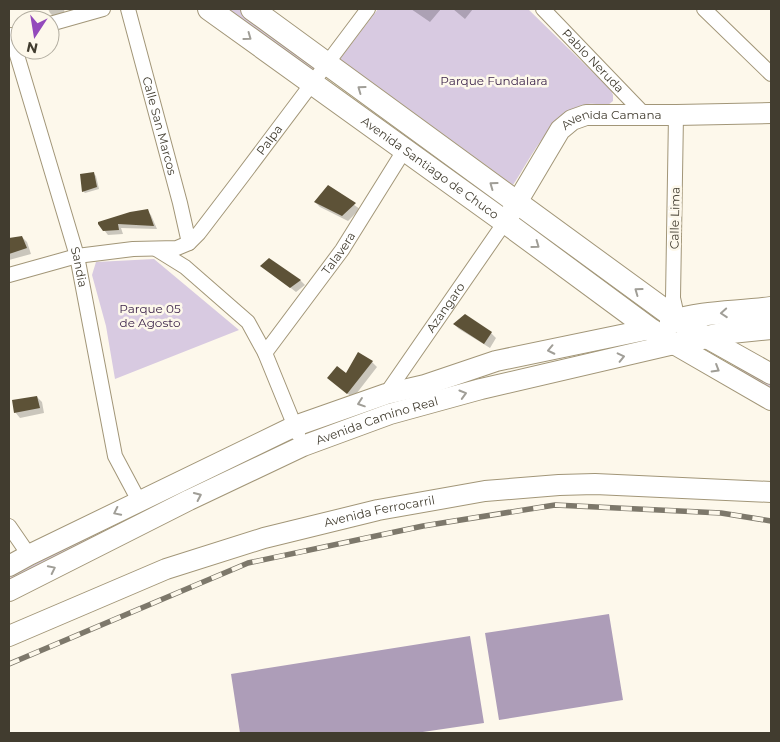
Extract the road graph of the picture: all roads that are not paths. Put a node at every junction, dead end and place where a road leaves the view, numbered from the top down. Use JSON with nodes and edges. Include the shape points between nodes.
{"nodes":[{"id":1,"x":103,"y":9,"type":"edge"},
{"id":2,"x":128,"y":9,"type":"edge"},
{"id":3,"x":209,"y":9,"type":"edge"},
{"id":4,"x":252,"y":9,"type":"edge"},
{"id":5,"x":368,"y":9,"type":"edge"},
{"id":6,"x":543,"y":9,"type":"edge"},
{"id":7,"x":704,"y":9,"type":"edge"},
{"id":8,"x":60,"y":21,"type":"edge"},
{"id":9,"x":20,"y":60,"type":"edge"},
{"id":10,"x":327,"y":64,"type":"junction"},
{"id":11,"x":771,"y":74,"type":"edge"},
{"id":12,"x":313,"y":83,"type":"junction"},
{"id":13,"x":771,"y":113,"type":"edge"},
{"id":14,"x":644,"y":114,"type":"junction"},
{"id":15,"x":676,"y":115,"type":"junction"},
{"id":16,"x":405,"y":149,"type":"junction"},
{"id":17,"x":517,"y":202,"type":"junction"},
{"id":18,"x":505,"y":222,"type":"junction"},
{"id":19,"x":189,"y":243,"type":"junction"},
{"id":20,"x":156,"y":249,"type":"junction"},
{"id":21,"x":77,"y":256,"type":"junction"},
{"id":22,"x":9,"y":275,"type":"edge"},
{"id":23,"x":771,"y":308,"type":"edge"},
{"id":24,"x":678,"y":320,"type":"junction"},
{"id":25,"x":650,"y":328,"type":"junction"},
{"id":26,"x":771,"y":328,"type":"edge"},
{"id":27,"x":705,"y":337,"type":"junction"},
{"id":28,"x":674,"y":344,"type":"junction"},
{"id":29,"x":265,"y":353,"type":"junction"},
{"id":30,"x":771,"y":374,"type":"edge"},
{"id":31,"x":386,"y":394,"type":"junction"},
{"id":32,"x":771,"y":400,"type":"edge"},
{"id":33,"x":295,"y":426,"type":"junction"},
{"id":34,"x":304,"y":446,"type":"junction"},
{"id":35,"x":771,"y":492,"type":"edge"},
{"id":36,"x":139,"y":501,"type":"junction"},
{"id":37,"x":9,"y":526,"type":"edge"},
{"id":38,"x":29,"y":555,"type":"junction"},
{"id":39,"x":9,"y":566,"type":"edge"},
{"id":40,"x":9,"y":591,"type":"edge"},
{"id":41,"x":9,"y":636,"type":"edge"}],
"edges":[{"from":1,"to":8,"type":"street"},
{"from":2,"to":19,"type":"street","name":"Calle San Marcos"},
{"from":3,"to":12,"type":"main road","name":"Avenida Santiago de Chuco","one_way":true},
{"from":4,"to":10,"type":"main road","name":"Avenida Santiago de Chuco"},
{"from":5,"to":10,"type":"street","name":"Palpa"},
{"from":6,"to":14,"type":"street","name":"Pablo Neruda"},
{"from":7,"to":11,"type":"street"},
{"from":9,"to":21,"type":"street","name":"Sandia"},
{"from":10,"to":12,"type":"street","name":"Palpa"},
{"from":17,"to":10,"type":"main road","name":"Avenida Santiago de Chuco","one_way":true},
{"from":12,"to":16,"type":"main road","name":"Avenida Santiago de Chuco"},
{"from":12,"to":19,"type":"street","name":"Palpa"},
{"from":13,"to":15,"type":"main road","name":"Avenida Camana"},
{"from":14,"to":15,"type":"main road","name":"Avenida Camana"},
{"from":14,"to":17,"type":"main road","name":"Avenida Camana","via":[[586,115],[572,120],[560,130]]},
{"from":15,"to":24,"type":"street","name":"Calle Lima","via":[[673,298]]},
{"from":16,"to":18,"type":"main road","name":"Avenida Santiago de Chuco"},
{"from":16,"to":29,"type":"street","name":"Talavera","via":[[342,250]]},
{"from":17,"to":18,"type":"main road","name":"Avenida Camana"},
{"from":24,"to":17,"type":"main road","name":"Avenida Santiago de Chuco","one_way":true},
{"from":18,"to":25,"type":"main road","name":"Avenida Santiago de Chuco","one_way":true},
{"from":18,"to":31,"type":"street","name":"Azangaro"},
{"from":19,"to":20,"type":"street","via":[[177,248]]},
{"from":20,"to":21,"type":"street"},
{"from":20,"to":29,"type":"street","via":[[185,267],[248,322]]},
{"from":21,"to":22,"type":"street"},
{"from":21,"to":36,"type":"street","name":"Sandia","via":[[115,456]]},
{"from":23,"to":24,"type":"main road","name":"Avenida Camino Real","one_way":true},
{"from":24,"to":25,"type":"main road","name":"Avenida Camino Real"},
{"from":24,"to":27,"type":"main road","name":"Avenida Santiago de Chuco"},
{"from":25,"to":28,"type":"main road","name":"Avenida Santiago de Chuco"},
{"from":25,"to":31,"type":"main road","name":"Avenida Camino Real","one_way":true,"via":[[496,361],[425,385]]},
{"from":26,"to":27,"type":"main road","name":"Avenida Camino Real"},
{"from":27,"to":28,"type":"main road","name":"Avenida Camino Real"},
{"from":27,"to":30,"type":"main road"},
{"from":28,"to":32,"type":"main road","one_way":true},
{"from":34,"to":28,"type":"main road","name":"Avenida Camino Real","one_way":true,"via":[[390,414],[454,396]]},
{"from":29,"to":33,"type":"street"},
{"from":31,"to":33,"type":"main road","name":"Avenida Camino Real","one_way":true},
{"from":33,"to":34,"type":"street"},
{"from":33,"to":36,"type":"main road","name":"Avenida Camino Real"},
{"from":40,"to":34,"type":"main road","name":"Avenida Camino Real","one_way":true},
{"from":35,"to":41,"type":"main road","name":"Avenida Ferrocarril","via":[[559,485],[485,491],[378,510],[264,538],[166,569]]},
{"from":36,"to":38,"type":"main road","name":"Avenida Camino Real","one_way":true},
{"from":37,"to":38,"type":"street"},
{"from":38,"to":39,"type":"main road","name":"Avenida Camino Real"}]}
